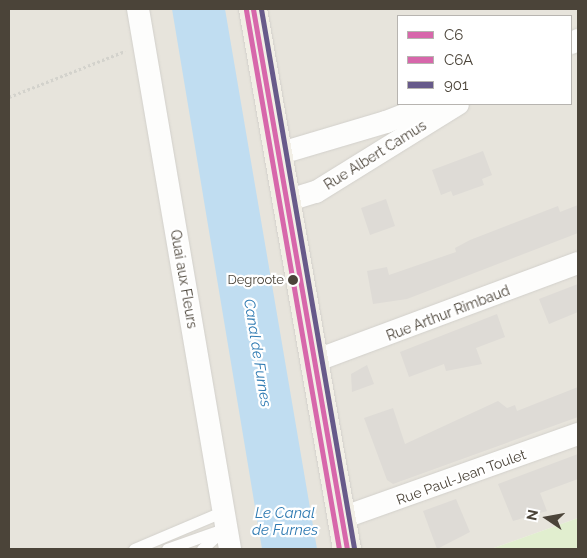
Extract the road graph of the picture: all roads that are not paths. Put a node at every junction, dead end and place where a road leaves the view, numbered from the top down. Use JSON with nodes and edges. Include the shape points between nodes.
{"nodes":[{"id":1,"x":138,"y":9,"type":"edge"},
{"id":2,"x":253,"y":9,"type":"edge"},
{"id":3,"x":270,"y":9,"type":"edge"},
{"id":4,"x":429,"y":105,"type":"edge"},
{"id":5,"x":456,"y":105,"type":"edge"},
{"id":6,"x":286,"y":152,"type":"junction"},
{"id":7,"x":296,"y":198,"type":"junction"},
{"id":8,"x":578,"y":263,"type":"edge"},
{"id":9,"x":323,"y":358,"type":"junction"},
{"id":10,"x":578,"y":434,"type":"edge"},
{"id":11,"x":350,"y":516,"type":"junction"},
{"id":12,"x":227,"y":529,"type":"edge"},
{"id":13,"x":134,"y":549,"type":"edge"},
{"id":14,"x":167,"y":549,"type":"edge"},
{"id":15,"x":202,"y":549,"type":"edge"},
{"id":16,"x":347,"y":549,"type":"edge"},
{"id":17,"x":363,"y":549,"type":"edge"}],
"edges":[{"from":1,"to":12,"type":"street","name":"Quai aux Fleurs"},
{"from":2,"to":6,"type":"main road"},
{"from":3,"to":6,"type":"main road"},
{"from":4,"to":6,"type":"street","name":"Rue Albert Camus"},
{"from":5,"to":7,"type":"street","name":"Rue Albert Camus"},
{"from":6,"to":7,"type":"main road"},
{"from":7,"to":9,"type":"main road"},
{"from":8,"to":9,"type":"street","name":"Rue Arthur Rimbaud"},
{"from":9,"to":11,"type":"main road"},
{"from":10,"to":11,"type":"street","name":"Rue Paul-Jean Toulet"},
{"from":11,"to":16,"type":"main road"},
{"from":11,"to":17,"type":"main road"},
{"from":12,"to":13,"type":"lane"},
{"from":12,"to":14,"type":"lane"},
{"from":12,"to":15,"type":"lane"}]}
